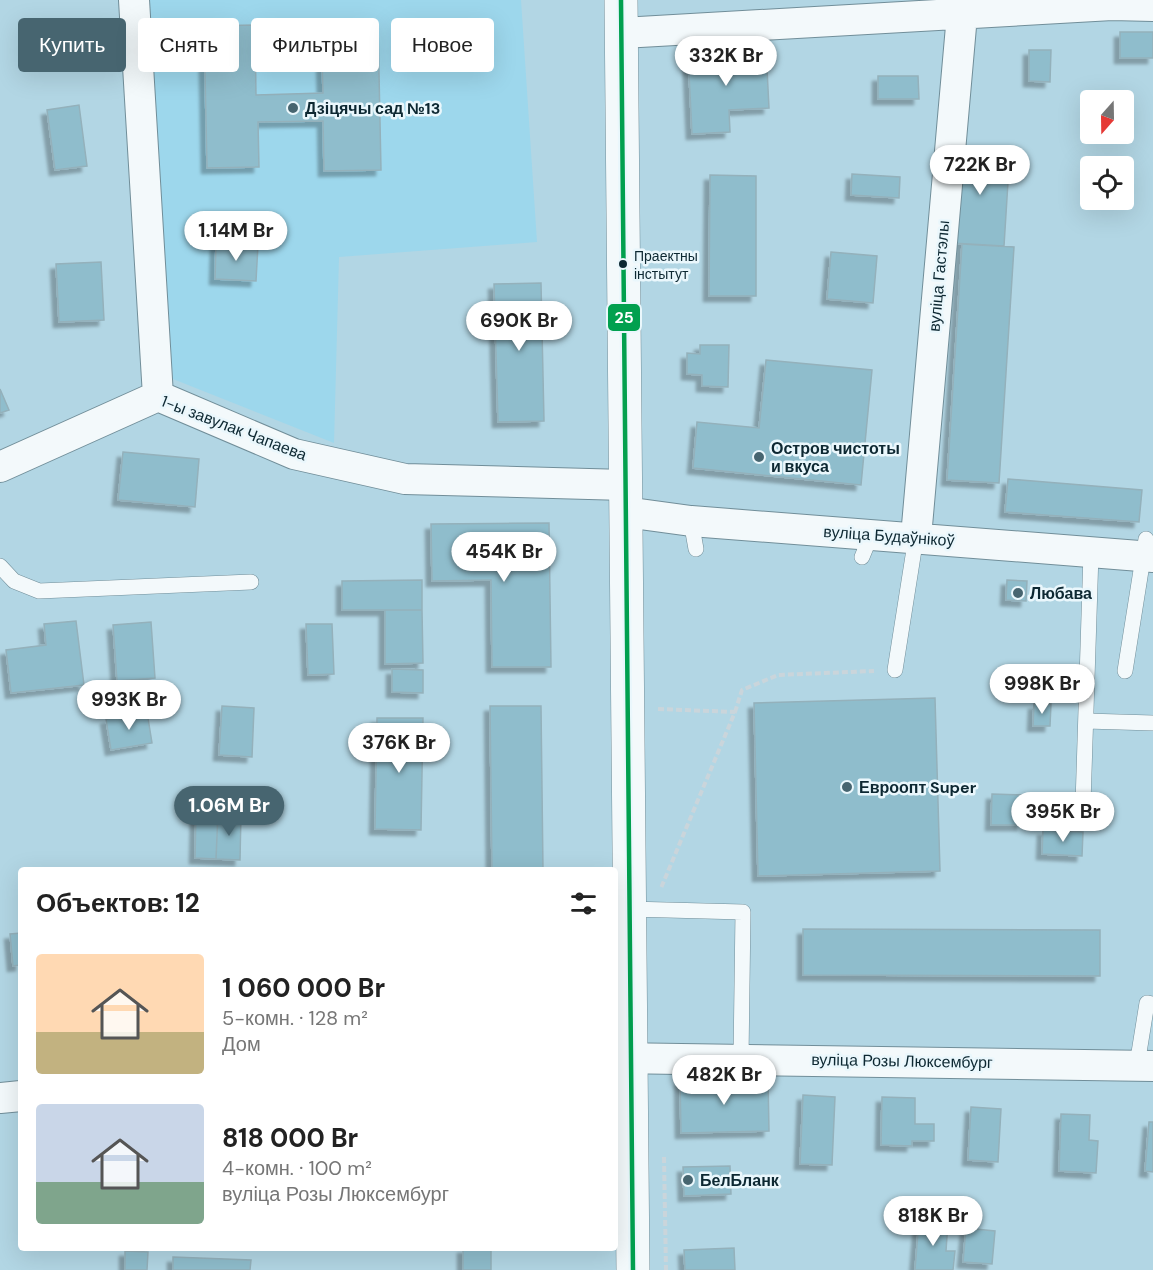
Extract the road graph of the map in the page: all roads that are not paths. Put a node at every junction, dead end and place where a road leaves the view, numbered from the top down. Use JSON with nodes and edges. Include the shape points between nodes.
{"nodes":[{"id":1,"x":134,"y":0,"type":"edge"},
{"id":2,"x":621,"y":0,"type":"edge"},
{"id":3,"x":1153,"y":6,"type":"edge"},
{"id":4,"x":901,"y":9,"type":"edge"},
{"id":5,"x":962,"y":15,"type":"junction"},
{"id":6,"x":622,"y":33,"type":"junction"},
{"id":7,"x":158,"y":396,"type":"junction"},
{"id":8,"x":0,"y":466,"type":"edge"},
{"id":9,"x":625,"y":498,"type":"junction"},
{"id":10,"x":916,"y":537,"type":"junction"},
{"id":11,"x":1149,"y":548,"type":"edge"},
{"id":12,"x":1091,"y":553,"type":"junction"},
{"id":13,"x":0,"y":566,"type":"edge"},
{"id":14,"x":251,"y":582,"type":"dead end"},
{"id":15,"x":895,"y":670,"type":"road end"},
{"id":16,"x":1125,"y":671,"type":"dead end"},
{"id":17,"x":1086,"y":721,"type":"junction"},
{"id":18,"x":1153,"y":723,"type":"edge"},
{"id":19,"x":1083,"y":804,"type":"dead end"},
{"id":20,"x":629,"y":909,"type":"junction"},
{"id":21,"x":1153,"y":1004,"type":"edge"},
{"id":22,"x":623,"y":1057,"type":"edge"},
{"id":23,"x":741,"y":1058,"type":"junction"},
{"id":24,"x":1145,"y":1066,"type":"edge"},
{"id":25,"x":18,"y":1096,"type":"edge"},
{"id":26,"x":0,"y":1098,"type":"edge"},
{"id":27,"x":633,"y":1270,"type":"edge"}],
"edges":[{"from":1,"to":7,"type":"street"},
{"from":2,"to":6,"type":"main road"},
{"from":3,"to":5,"type":"street"},
{"from":4,"to":5,"type":"street"},
{"from":4,"to":6,"type":"street"},
{"from":5,"to":10,"type":"street","name":"вуліца Гастэлы"},
{"from":6,"to":9,"type":"main road"},
{"from":7,"to":8,"type":"street","name":"1-ы завулак Чапаева"},
{"from":7,"to":9,"type":"street","name":"1-ы завулак Чапаева","via":[[294,454],[405,479]]},
{"from":9,"to":10,"type":"street","name":"вуліца Будаўнікоў","via":[[694,535],[866,546]]},
{"from":9,"to":20,"type":"main road"},
{"from":10,"to":12,"type":"street","name":"вуліца Будаўнікоў"},
{"from":10,"to":15,"type":"lane"},
{"from":11,"to":12,"type":"street","name":"вуліца Будаўнікоў"},
{"from":11,"to":16,"type":"lane"},
{"from":12,"to":17,"type":"lane"},
{"from":13,"to":14,"type":"lane","via":[[14,581],[39,591]]},
{"from":17,"to":18,"type":"lane"},
{"from":17,"to":19,"type":"lane"},
{"from":20,"to":22,"type":"main road"},
{"from":20,"to":23,"type":"lane","via":[[743,912]]},
{"from":21,"to":24,"type":"lane","via":[[1147,1003]]},
{"from":22,"to":23,"type":"street","name":"вуліца Розы Люксембург"},
{"from":22,"to":27,"type":"main road"},
{"from":23,"to":24,"type":"street","name":"вуліца Розы Люксембург"},
{"from":25,"to":26,"type":"street"}]}
